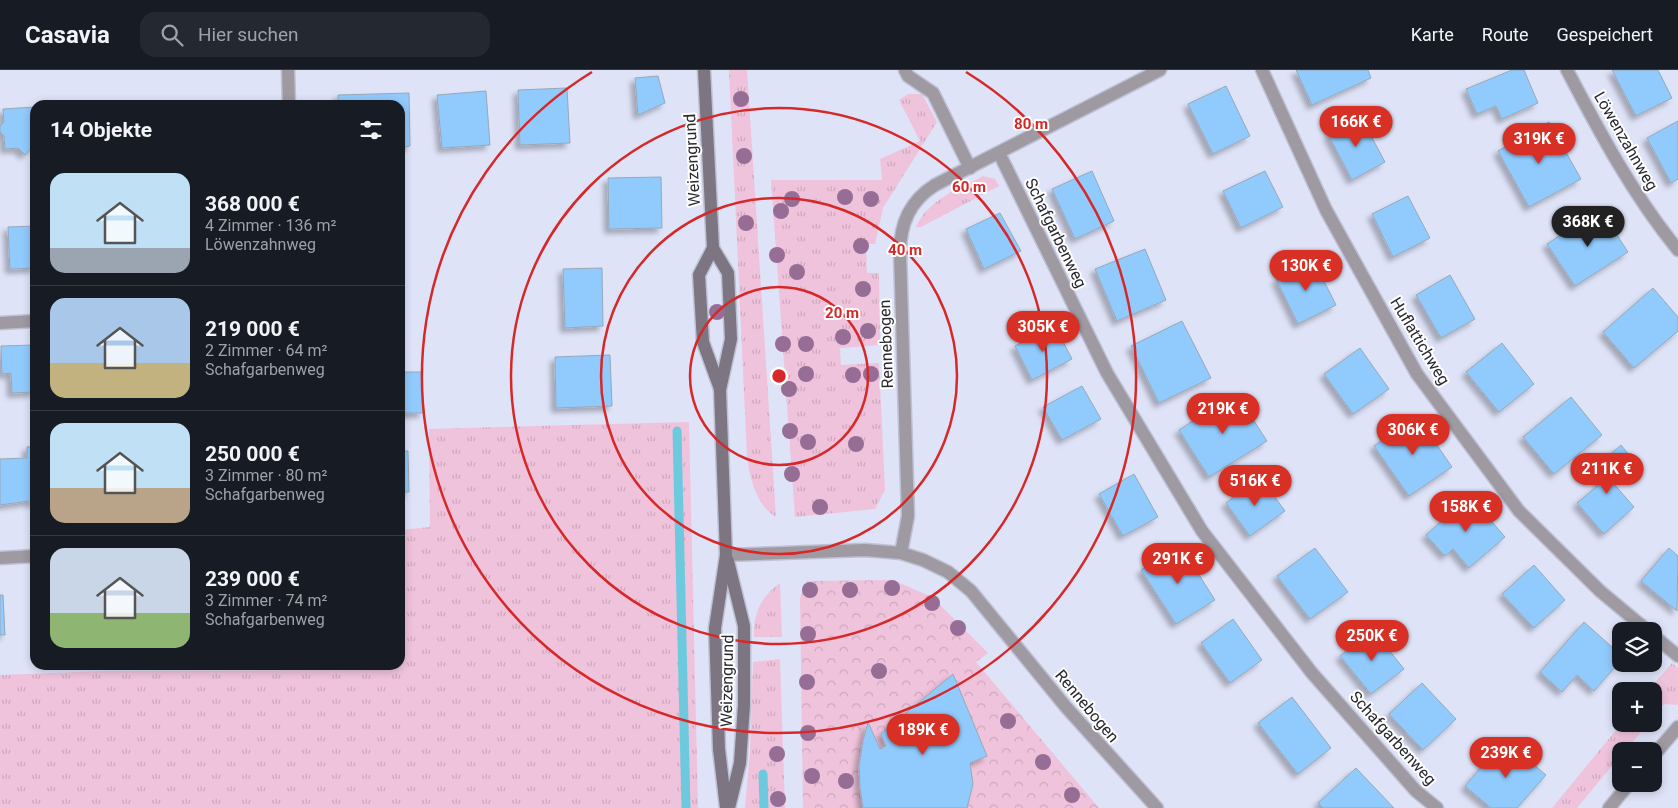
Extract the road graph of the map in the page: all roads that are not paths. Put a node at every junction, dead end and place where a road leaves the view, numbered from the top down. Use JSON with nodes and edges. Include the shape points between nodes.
{"nodes":[{"id":1,"x":288,"y":70,"type":"edge"},
{"id":2,"x":704,"y":70,"type":"edge"},
{"id":3,"x":905,"y":70,"type":"edge"},
{"id":4,"x":1160,"y":70,"type":"edge"},
{"id":5,"x":1262,"y":70,"type":"edge"},
{"id":6,"x":1567,"y":70,"type":"edge"},
{"id":7,"x":289,"y":100,"type":"edge"},
{"id":8,"x":999,"y":153,"type":"junction"},
{"id":9,"x":970,"y":168,"type":"junction"},
{"id":10,"x":713,"y":248,"type":"junction"},
{"id":11,"x":1678,"y":250,"type":"edge"},
{"id":12,"x":30,"y":321,"type":"edge"},
{"id":13,"x":0,"y":323,"type":"edge"},
{"id":14,"x":720,"y":390,"type":"junction"},
{"id":15,"x":901,"y":553,"type":"junction"},
{"id":16,"x":726,"y":555,"type":"junction"},
{"id":17,"x":30,"y":556,"type":"edge"},
{"id":18,"x":0,"y":558,"type":"edge"},
{"id":19,"x":1637,"y":622,"type":"edge"},
{"id":20,"x":1662,"y":643,"type":"edge"},
{"id":21,"x":1678,"y":656,"type":"edge"},
{"id":22,"x":1678,"y":727,"type":"edge"},
{"id":23,"x":1662,"y":746,"type":"edge"},
{"id":24,"x":1622,"y":792,"type":"edge"},
{"id":25,"x":727,"y":808,"type":"edge"},
{"id":26,"x":1157,"y":808,"type":"edge"},
{"id":27,"x":1437,"y":808,"type":"edge"},
{"id":28,"x":1609,"y":808,"type":"edge"}],
"edges":[{"from":1,"to":7,"type":"street"},
{"from":2,"to":10,"type":"main road","name":"Weizengrund"},
{"from":3,"to":9,"type":"street","via":[[908,76],[933,93]]},
{"from":4,"to":8,"type":"street","name":"Rennebogen"},
{"from":5,"to":19,"type":"street","name":"Huflattichweg","via":[[1326,210],[1417,374],[1519,511],[1600,591]]},
{"from":6,"to":11,"type":"street","name":"Löwenzahnweg","via":[[1624,176]]},
{"from":8,"to":9,"type":"street","name":"Rennebogen"},
{"from":8,"to":27,"type":"street","name":"Schafgarbenweg","via":[[1107,373],[1202,530],[1312,674],[1416,791]]},
{"from":9,"to":15,"type":"street","name":"Rennebogen","via":[[922,193],[905,218],[900,235],[908,516]]},
{"from":10,"to":14,"type":"main road","name":"Weizengrund","via":[[728,273],[731,339]]},
{"from":10,"to":14,"type":"main road","name":"Weizengrund","via":[[699,275],[703,342]]},
{"from":12,"to":13,"type":"street"},
{"from":14,"to":16,"type":"main road","name":"Weizengrund"},
{"from":15,"to":16,"type":"street","name":"Rennebogen","via":[[865,550]]},
{"from":15,"to":26,"type":"street","name":"Rennebogen","via":[[948,572],[971,591],[1066,707]]},
{"from":16,"to":25,"type":"main road","name":"Weizengrund","via":[[715,628],[718,749]]},
{"from":16,"to":25,"type":"main road","name":"Weizengrund","via":[[744,626],[740,763]]},
{"from":17,"to":18,"type":"street"},
{"from":20,"to":21,"type":"street"},
{"from":22,"to":23,"type":"street"},
{"from":24,"to":28,"type":"street"}]}
